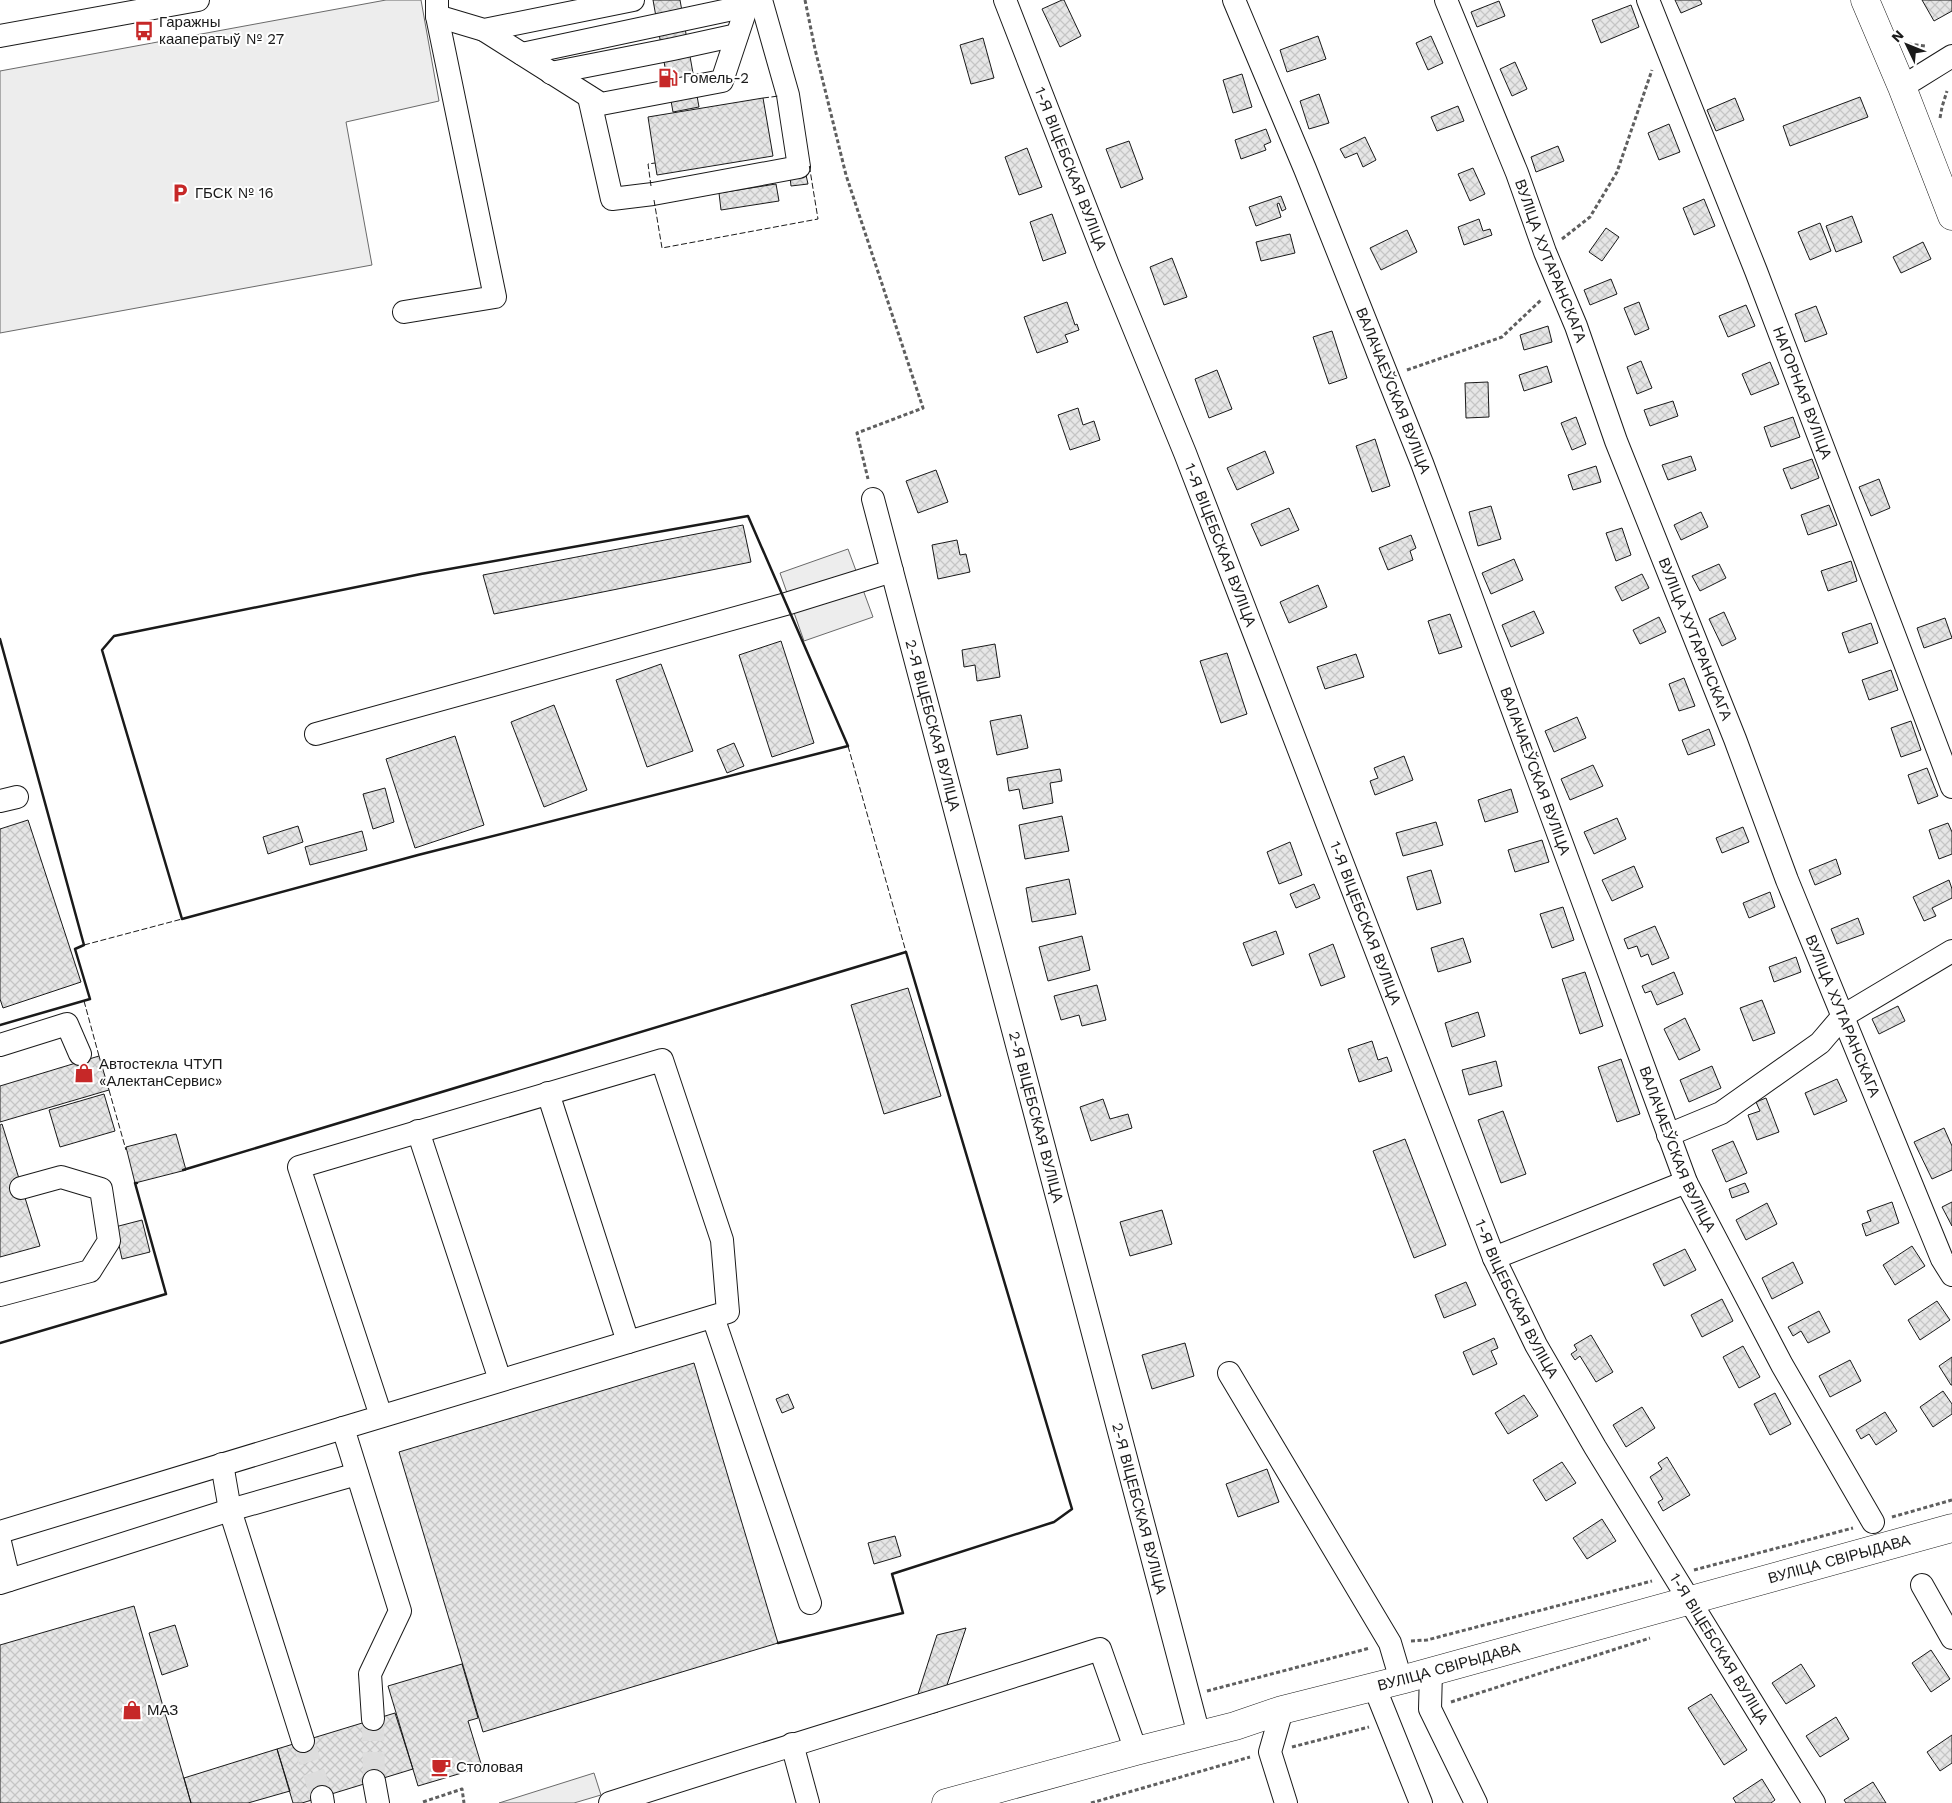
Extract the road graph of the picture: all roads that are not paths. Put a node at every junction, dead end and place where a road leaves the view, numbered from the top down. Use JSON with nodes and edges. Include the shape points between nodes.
{"nodes":[{"id":1,"x":198,"y":0,"type":"edge"},
{"id":2,"x":633,"y":0,"type":"edge"},
{"id":3,"x":705,"y":0,"type":"edge"},
{"id":4,"x":1004,"y":0,"type":"edge"},
{"id":5,"x":1234,"y":0,"type":"edge"},
{"id":6,"x":1446,"y":0,"type":"edge"},
{"id":7,"x":1648,"y":0,"type":"edge"},
{"id":8,"x":1865,"y":0,"type":"edge"},
{"id":9,"x":437,"y":8,"type":"edge"},
{"id":10,"x":742,"y":25,"type":"edge"},
{"id":11,"x":484,"y":30,"type":"junction"},
{"id":12,"x":0,"y":36,"type":"edge"},
{"id":13,"x":1952,"y":56,"type":"edge"},
{"id":14,"x":550,"y":72,"type":"junction"},
{"id":15,"x":1902,"y":87,"type":"junction"},
{"id":16,"x":1952,"y":216,"type":"edge"},
{"id":17,"x":404,"y":312,"type":"dead end"},
{"id":18,"x":873,"y":499,"type":"road end"},
{"id":19,"x":892,"y":571,"type":"junction"},
{"id":20,"x":316,"y":734,"type":"dead end"},
{"id":21,"x":1952,"y":787,"type":"edge"},
{"id":22,"x":1952,"y":951,"type":"edge"},
{"id":23,"x":1843,"y":1016,"type":"junction"},
{"id":24,"x":0,"y":1045,"type":"edge"},
{"id":25,"x":80,"y":1054,"type":"dead end"},
{"id":26,"x":548,"y":1093,"type":"junction"},
{"id":27,"x":418,"y":1131,"type":"junction"},
{"id":28,"x":1668,"y":1135,"type":"junction"},
{"id":29,"x":1686,"y":1182,"type":"junction"},
{"id":30,"x":21,"y":1188,"type":"dead end"},
{"id":31,"x":1494,"y":1258,"type":"junction"},
{"id":32,"x":1952,"y":1275,"type":"edge"},
{"id":33,"x":0,"y":1295,"type":"edge"},
{"id":34,"x":713,"y":1317,"type":"junction"},
{"id":35,"x":628,"y":1342,"type":"junction"},
{"id":36,"x":1229,"y":1373,"type":"dead end"},
{"id":37,"x":500,"y":1380,"type":"junction"},
{"id":38,"x":381,"y":1416,"type":"junction"},
{"id":39,"x":343,"y":1428,"type":"junction"},
{"id":40,"x":222,"y":1464,"type":"junction"},
{"id":41,"x":357,"y":1474,"type":"junction"},
{"id":42,"x":230,"y":1510,"type":"junction"},
{"id":43,"x":1873,"y":1522,"type":"road end"},
{"id":44,"x":1952,"y":1528,"type":"edge"},
{"id":45,"x":0,"y":1532,"type":"edge"},
{"id":46,"x":0,"y":1542,"type":"edge"},
{"id":47,"x":4,"y":1581,"type":"edge"},
{"id":48,"x":1922,"y":1585,"type":"dead end"},
{"id":49,"x":1689,"y":1600,"type":"junction"},
{"id":50,"x":810,"y":1603,"type":"dead end"},
{"id":51,"x":1952,"y":1638,"type":"edge"},
{"id":52,"x":1431,"y":1671,"type":"junction"},
{"id":53,"x":1401,"y":1680,"type":"junction"},
{"id":54,"x":1374,"y":1686,"type":"junction"},
{"id":55,"x":1282,"y":1710,"type":"junction"},
{"id":56,"x":373,"y":1719,"type":"tunnel mouth"},
{"id":57,"x":1199,"y":1734,"type":"junction"},
{"id":58,"x":303,"y":1741,"type":"tunnel mouth"},
{"id":59,"x":792,"y":1744,"type":"junction"},
{"id":60,"x":1136,"y":1751,"type":"junction"},
{"id":61,"x":374,"y":1781,"type":"tunnel mouth"},
{"id":62,"x":378,"y":1803,"type":"edge"},
{"id":63,"x":610,"y":1803,"type":"edge"},
{"id":64,"x":808,"y":1803,"type":"edge"},
{"id":65,"x":946,"y":1803,"type":"edge"},
{"id":66,"x":1286,"y":1803,"type":"edge"},
{"id":67,"x":1420,"y":1803,"type":"edge"},
{"id":68,"x":1476,"y":1803,"type":"edge"},
{"id":69,"x":1814,"y":1803,"type":"edge"}],
"edges":[{"from":1,"to":12,"type":"street"},
{"from":2,"to":11,"type":"street"},
{"from":3,"to":14,"type":"street"},
{"from":4,"to":31,"type":"street","name":"1-Я ВІЦЕБСКАЯ ВУЛІЦА","via":[[1188,462]]},
{"from":5,"to":28,"type":"street","name":"ВАЛАЧАЕЎСКАЯ ВУЛІЦА","via":[[1422,463]]},
{"from":6,"to":23,"type":"street","name":"ВУЛІЦА ХУТАРАНСКАГА","via":[[1517,173],[1616,441]]},
{"from":7,"to":21,"type":"street","name":"НАГОРНАЯ ВУЛІЦА","via":[[1756,271]]},
{"from":8,"to":15,"type":"main road"},
{"from":9,"to":11,"type":"street"},
{"from":9,"to":17,"type":"street","via":[[495,297]]},
{"from":10,"to":14,"type":"street"},
{"from":10,"to":14,"type":"street","via":[[673,50]]},
{"from":10,"to":14,"type":"street","via":[[654,81]]},
{"from":10,"to":14,"type":"street","via":[[788,95],[799,167],[612,199]]},
{"from":11,"to":14,"type":"street"},
{"from":13,"to":15,"type":"street"},
{"from":15,"to":16,"type":"main road"},
{"from":18,"to":19,"type":"street","name":"2-Я ВІЦЕБСКАЯ ВУЛІЦА"},
{"from":19,"to":20,"type":"street","via":[[786,604]]},
{"from":19,"to":57,"type":"street","name":"2-Я ВІЦЕБСКАЯ ВУЛІЦА"},
{"from":22,"to":23,"type":"street"},
{"from":23,"to":28,"type":"street","via":[[1820,1043],[1722,1113]]},
{"from":23,"to":32,"type":"street","name":"ВУЛІЦА ХУТАРАНСКАГА","via":[[1934,1241]]},
{"from":24,"to":25,"type":"street","via":[[68,1024]]},
{"from":26,"to":27,"type":"street"},
{"from":26,"to":34,"type":"street","via":[[662,1060],[722,1240],[728,1312]]},
{"from":26,"to":35,"type":"street"},
{"from":27,"to":37,"type":"street"},
{"from":27,"to":38,"type":"street","via":[[299,1167]]},
{"from":28,"to":29,"type":"street","name":"ВАЛАЧАЕЎСКАЯ ВУЛІЦА"},
{"from":29,"to":31,"type":"street"},
{"from":29,"to":43,"type":"street","name":"ВАЛАЧАЕЎСКАЯ ВУЛІЦА","via":[[1782,1365]]},
{"from":30,"to":33,"type":"street","via":[[61,1177],[101,1189],[109,1241],[90,1270]]},
{"from":31,"to":49,"type":"street","name":"1-Я ВІЦЕБСКАЯ ВУЛІЦА","via":[[1536,1345]]},
{"from":34,"to":35,"type":"street"},
{"from":34,"to":50,"type":"street"},
{"from":35,"to":37,"type":"street"},
{"from":36,"to":53,"type":"street","via":[[1390,1643]]},
{"from":37,"to":38,"type":"street"},
{"from":38,"to":39,"type":"street"},
{"from":39,"to":40,"type":"street"},
{"from":39,"to":41,"type":"street"},
{"from":40,"to":42,"type":"street"},
{"from":40,"to":45,"type":"street"},
{"from":41,"to":42,"type":"street"},
{"from":41,"to":56,"type":"street","via":[[400,1611],[370,1674]]},
{"from":42,"to":47,"type":"street"},
{"from":42,"to":58,"type":"street"},
{"from":44,"to":49,"type":"main road","name":"ВУЛІЦА СВІРЫДАВА"},
{"from":46,"to":47,"type":"street"},
{"from":48,"to":51,"type":"street"},
{"from":49,"to":52,"type":"main road","name":"ВУЛІЦА СВІРЫДАВА"},
{"from":49,"to":69,"type":"street","name":"1-Я ВІЦЕБСКАЯ ВУЛІЦА"},
{"from":52,"to":53,"type":"main road","name":"ВУЛІЦА СВІРЫДАВА"},
{"from":52,"to":68,"type":"street","via":[[1430,1709]]},
{"from":53,"to":54,"type":"main road","name":"ВУЛІЦА СВІРЫДАВА"},
{"from":54,"to":55,"type":"main road","name":"ВУЛІЦА СВІРЫДАВА"},
{"from":54,"to":67,"type":"street"},
{"from":55,"to":57,"type":"main road","name":"ВУЛІЦА СВІРЫДАВА"},
{"from":55,"to":66,"type":"street","via":[[1270,1752]]},
{"from":57,"to":60,"type":"main road","name":"ВУЛІЦА СВІРЫДАВА"},
{"from":59,"to":60,"type":"street","via":[[1100,1649]]},
{"from":59,"to":63,"type":"street"},
{"from":59,"to":64,"type":"street"},
{"from":60,"to":65,"type":"main road","name":"ВУЛІЦА СВІРЫДАВА"},
{"from":61,"to":62,"type":"street"}]}
